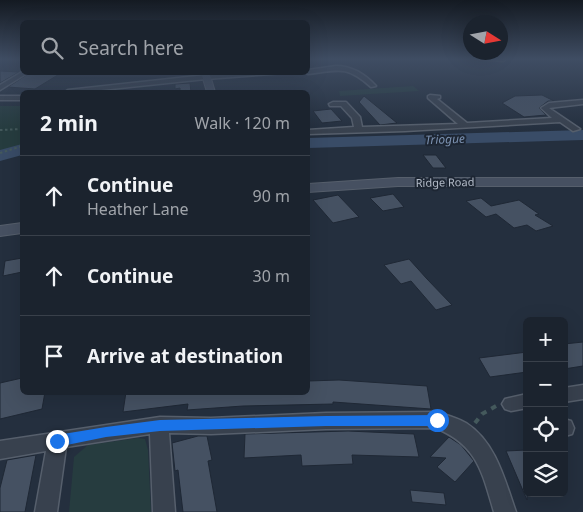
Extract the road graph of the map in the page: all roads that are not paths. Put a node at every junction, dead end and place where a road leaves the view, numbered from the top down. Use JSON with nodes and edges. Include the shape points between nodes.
{"nodes":[{"id":1,"x":20,"y":83,"type":"edge"},
{"id":2,"x":147,"y":83,"type":"edge"},
{"id":3,"x":370,"y":83,"type":"edge"},
{"id":4,"x":373,"y":86,"type":"dead end"},
{"id":5,"x":85,"y":90,"type":"edge"},
{"id":6,"x":0,"y":97,"type":"edge"},
{"id":7,"x":438,"y":97,"type":"dead end"},
{"id":8,"x":20,"y":98,"type":"edge"},
{"id":9,"x":583,"y":102,"type":"edge"},
{"id":10,"x":334,"y":104,"type":"dead end"},
{"id":11,"x":561,"y":120,"type":"junction"},
{"id":12,"x":465,"y":126,"type":"junction"},
{"id":13,"x":358,"y":129,"type":"junction"},
{"id":14,"x":576,"y":129,"type":"dead end"},
{"id":15,"x":310,"y":132,"type":"edge"},
{"id":16,"x":583,"y":182,"type":"edge"},
{"id":17,"x":310,"y":188,"type":"edge"},
{"id":18,"x":20,"y":228,"type":"edge"},
{"id":19,"x":0,"y":232,"type":"edge"},
{"id":20,"x":583,"y":392,"type":"edge"},
{"id":21,"x":568,"y":394,"type":"edge"},
{"id":22,"x":160,"y":426,"type":"junction"},
{"id":23,"x":57,"y":441,"type":"junction"},
{"id":24,"x":0,"y":450,"type":"edge"},
{"id":25,"x":46,"y":512,"type":"edge"},
{"id":26,"x":164,"y":512,"type":"edge"},
{"id":27,"x":505,"y":512,"type":"edge"}],
"edges":[{"from":1,"to":6,"type":"street"},
{"from":2,"to":5,"type":"street"},
{"from":3,"to":4,"type":"street"},
{"from":6,"to":8,"type":"street"},
{"from":7,"to":12,"type":"street","via":[[430,97]]},
{"from":9,"to":11,"type":"street","via":[[545,108]]},
{"from":10,"to":13,"type":"street","via":[[344,104],[356,117]]},
{"from":11,"to":12,"type":"street"},
{"from":11,"to":14,"type":"street"},
{"from":12,"to":13,"type":"street"},
{"from":13,"to":15,"type":"street"},
{"from":16,"to":17,"type":"street","name":"Ridge Road","via":[[398,182]]},
{"from":18,"to":19,"type":"street"},
{"from":20,"to":21,"type":"street"},
{"from":22,"to":23,"type":"street"},
{"from":22,"to":26,"type":"street"},
{"from":22,"to":27,"type":"street","via":[[437,420],[459,429],[477,444],[491,470]]},
{"from":23,"to":24,"type":"street"},
{"from":23,"to":25,"type":"street"}]}
